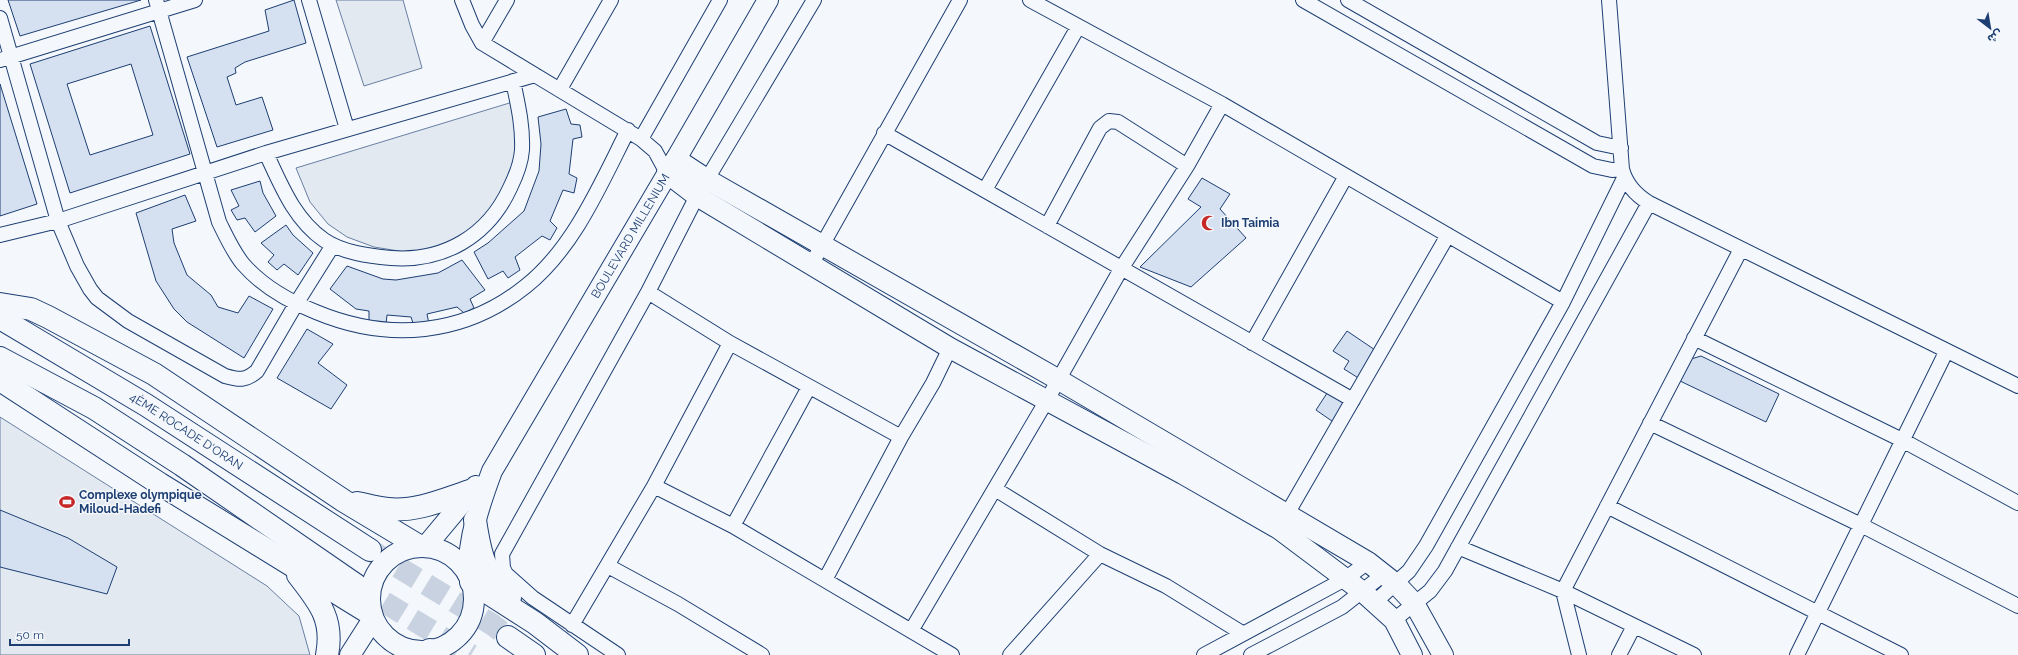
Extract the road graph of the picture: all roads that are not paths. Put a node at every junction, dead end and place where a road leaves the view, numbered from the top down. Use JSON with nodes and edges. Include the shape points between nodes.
{"nodes":[{"id":1,"x":195,"y":0,"type":"edge"},
{"id":2,"x":309,"y":0,"type":"edge"},
{"id":3,"x":462,"y":0,"type":"edge"},
{"id":4,"x":507,"y":0,"type":"edge"},
{"id":5,"x":611,"y":0,"type":"edge"},
{"id":6,"x":720,"y":0,"type":"edge"},
{"id":7,"x":768,"y":0,"type":"edge"},
{"id":8,"x":814,"y":0,"type":"edge"},
{"id":9,"x":960,"y":0,"type":"edge"},
{"id":10,"x":1030,"y":0,"type":"edge"},
{"id":11,"x":1303,"y":0,"type":"edge"},
{"id":12,"x":1348,"y":0,"type":"edge"},
{"id":13,"x":1609,"y":0,"type":"edge"},
{"id":14,"x":158,"y":5,"type":"edge"},
{"id":15,"x":0,"y":18,"type":"edge"},
{"id":16,"x":1078,"y":27,"type":"junction"},
{"id":17,"x":482,"y":43,"type":"junction"},
{"id":18,"x":6,"y":58,"type":"edge"},
{"id":19,"x":535,"y":75,"type":"junction"},
{"id":20,"x":513,"y":81,"type":"junction"},
{"id":21,"x":560,"y":89,"type":"junction"},
{"id":22,"x":1222,"y":104,"type":"junction"},
{"id":23,"x":347,"y":129,"type":"junction"},
{"id":24,"x":628,"y":130,"type":"junction"},
{"id":25,"x":884,"y":133,"type":"junction"},
{"id":26,"x":642,"y":139,"type":"junction"},
{"id":27,"x":1621,"y":148,"type":"junction"},
{"id":28,"x":266,"y":153,"type":"junction"},
{"id":29,"x":671,"y":166,"type":"junction"},
{"id":30,"x":1187,"y":166,"type":"junction"},
{"id":31,"x":1623,"y":173,"type":"junction"},
{"id":32,"x":205,"y":174,"type":"junction"},
{"id":33,"x":1346,"y":176,"type":"junction"},
{"id":34,"x":703,"y":188,"type":"junction"},
{"id":35,"x":985,"y":190,"type":"junction"},
{"id":36,"x":1649,"y":203,"type":"junction"},
{"id":37,"x":58,"y":221,"type":"junction"},
{"id":38,"x":1047,"y":226,"type":"junction"},
{"id":39,"x":0,"y":235,"type":"edge"},
{"id":40,"x":1448,"y":235,"type":"junction"},
{"id":41,"x":333,"y":245,"type":"junction"},
{"id":42,"x":821,"y":245,"type":"junction"},
{"id":43,"x":1741,"y":249,"type":"junction"},
{"id":44,"x":811,"y":265,"type":"junction"},
{"id":45,"x":1121,"y":269,"type":"junction"},
{"id":46,"x":648,"y":292,"type":"junction"},
{"id":47,"x":1563,"y":302,"type":"junction"},
{"id":48,"x":0,"y":304,"type":"edge"},
{"id":49,"x":296,"y":304,"type":"junction"},
{"id":50,"x":0,"y":318,"type":"edge"},
{"id":51,"x":1694,"y":338,"type":"junction"},
{"id":52,"x":730,"y":343,"type":"junction"},
{"id":53,"x":1252,"y":343,"type":"junction"},
{"id":54,"x":950,"y":348,"type":"junction"},
{"id":55,"x":1946,"y":352,"type":"junction"},
{"id":56,"x":0,"y":358,"type":"edge"},
{"id":57,"x":0,"y":380,"type":"edge"},
{"id":58,"x":1059,"y":380,"type":"junction"},
{"id":59,"x":2018,"y":386,"type":"edge"},
{"id":60,"x":809,"y":387,"type":"junction"},
{"id":61,"x":1047,"y":400,"type":"junction"},
{"id":62,"x":1353,"y":400,"type":"junction"},
{"id":63,"x":1650,"y":423,"type":"junction"},
{"id":64,"x":901,"y":437,"type":"junction"},
{"id":65,"x":1902,"y":440,"type":"junction"},
{"id":66,"x":492,"y":471,"type":"junction"},
{"id":67,"x":654,"y":486,"type":"junction"},
{"id":68,"x":995,"y":489,"type":"junction"},
{"id":69,"x":472,"y":490,"type":"junction"},
{"id":70,"x":344,"y":501,"type":"junction"},
{"id":71,"x":2018,"y":503,"type":"edge"},
{"id":72,"x":1607,"y":506,"type":"junction"},
{"id":73,"x":475,"y":520,"type":"junction"},
{"id":74,"x":1283,"y":521,"type":"junction"},
{"id":75,"x":1861,"y":525,"type":"junction"},
{"id":76,"x":733,"y":526,"type":"junction"},
{"id":77,"x":422,"y":546,"type":"junction"},
{"id":78,"x":1458,"y":547,"type":"junction"},
{"id":79,"x":370,"y":550,"type":"tunnel mouth"},
{"id":80,"x":1100,"y":554,"type":"junction"},
{"id":81,"x":1368,"y":562,"type":"junction"},
{"id":82,"x":291,"y":566,"type":"junction"},
{"id":83,"x":608,"y":566,"type":"junction"},
{"id":84,"x":470,"y":578,"type":"junction"},
{"id":85,"x":1346,"y":579,"type":"junction"},
{"id":86,"x":1390,"y":579,"type":"junction"},
{"id":87,"x":825,"y":580,"type":"junction"},
{"id":88,"x":356,"y":585,"type":"tunnel mouth"},
{"id":89,"x":1563,"y":591,"type":"junction"},
{"id":90,"x":1369,"y":597,"type":"junction"},
{"id":91,"x":1414,"y":603,"type":"junction"},
{"id":92,"x":2018,"y":606,"type":"edge"},
{"id":93,"x":1817,"y":613,"type":"junction"},
{"id":94,"x":372,"y":616,"type":"junction"},
{"id":95,"x":1394,"y":620,"type":"junction"},
{"id":96,"x":535,"y":623,"type":"junction"},
{"id":97,"x":572,"y":625,"type":"junction"},
{"id":98,"x":1634,"y":626,"type":"junction"},
{"id":99,"x":911,"y":631,"type":"junction"},
{"id":100,"x":1242,"y":633,"type":"junction"},
{"id":101,"x":508,"y":637,"type":"tunnel mouth"},
{"id":102,"x":427,"y":653,"type":"edge"},
{"id":103,"x":327,"y":655,"type":"edge"},
{"id":104,"x":350,"y":655,"type":"edge"},
{"id":105,"x":534,"y":655,"type":"edge"},
{"id":106,"x":577,"y":655,"type":"edge"},
{"id":107,"x":618,"y":655,"type":"edge"},
{"id":108,"x":762,"y":655,"type":"edge"},
{"id":109,"x":952,"y":655,"type":"edge"},
{"id":110,"x":1010,"y":655,"type":"edge"},
{"id":111,"x":1204,"y":655,"type":"edge"},
{"id":112,"x":1251,"y":655,"type":"edge"},
{"id":113,"x":1412,"y":655,"type":"edge"},
{"id":114,"x":1443,"y":655,"type":"edge"},
{"id":115,"x":1579,"y":655,"type":"edge"},
{"id":116,"x":1619,"y":655,"type":"edge"},
{"id":117,"x":1694,"y":655,"type":"edge"},
{"id":118,"x":1797,"y":655,"type":"edge"},
{"id":119,"x":1902,"y":655,"type":"edge"}],
"edges":[{"from":1,"to":14,"type":"street"},
{"from":2,"to":23,"type":"street"},
{"from":3,"to":17,"type":"street"},
{"from":4,"to":17,"type":"street"},
{"from":5,"to":21,"type":"street"},
{"from":6,"to":26,"type":"street"},
{"from":7,"to":29,"type":"main road","name":"BOULEVARD MILLENIUM"},
{"from":8,"to":34,"type":"street"},
{"from":9,"to":25,"type":"street"},
{"from":10,"to":16,"type":"street"},
{"from":11,"to":31,"type":"street","via":[[1593,166]]},
{"from":12,"to":27,"type":"street","via":[[1597,143]]},
{"from":13,"to":27,"type":"street"},
{"from":14,"to":18,"type":"street"},
{"from":14,"to":32,"type":"street"},
{"from":15,"to":18,"type":"street"},
{"from":16,"to":22,"type":"street"},
{"from":16,"to":35,"type":"street"},
{"from":17,"to":19,"type":"street"},
{"from":18,"to":37,"type":"street"},
{"from":19,"to":20,"type":"street"},
{"from":19,"to":21,"type":"street"},
{"from":20,"to":23,"type":"street"},
{"from":20,"to":41,"type":"street","via":[[522,123],[522,152],[517,174],[505,200],[488,223],[470,239],[442,253],[408,259],[368,256]]},
{"from":21,"to":24,"type":"street"},
{"from":22,"to":30,"type":"street"},
{"from":22,"to":33,"type":"street"},
{"from":23,"to":28,"type":"street"},
{"from":24,"to":26,"type":"street"},
{"from":24,"to":49,"type":"street","via":[[586,213],[562,247],[527,286],[471,320],[440,328],[389,331],[351,325]]},
{"from":25,"to":35,"type":"street"},
{"from":25,"to":42,"type":"street"},
{"from":26,"to":29,"type":"street"},
{"from":27,"to":31,"type":"street"},
{"from":28,"to":32,"type":"street"},
{"from":28,"to":41,"type":"street","via":[[284,191],[303,221]]},
{"from":29,"to":34,"type":"main road"},
{"from":29,"to":66,"type":"main road","name":"BOULEVARD MILLENIUM"},
{"from":30,"to":38,"type":"street","via":[[1118,122],[1109,121],[1100,128]]},
{"from":30,"to":45,"type":"street"},
{"from":31,"to":36,"type":"street","via":[[1635,193]]},
{"from":31,"to":47,"type":"street"},
{"from":32,"to":37,"type":"street"},
{"from":32,"to":49,"type":"street","via":[[219,222],[243,263],[259,280]]},
{"from":33,"to":40,"type":"street"},
{"from":33,"to":53,"type":"street"},
{"from":34,"to":42,"type":"main road"},
{"from":34,"to":44,"type":"main road"},
{"from":34,"to":46,"type":"street"},
{"from":35,"to":38,"type":"street"},
{"from":36,"to":43,"type":"street"},
{"from":36,"to":78,"type":"street"},
{"from":37,"to":39,"type":"street"},
{"from":37,"to":49,"type":"street","via":[[77,266],[97,298],[128,321],[225,376],[243,380],[257,371]]},
{"from":38,"to":45,"type":"street"},
{"from":40,"to":47,"type":"street"},
{"from":40,"to":62,"type":"street"},
{"from":41,"to":49,"type":"street"},
{"from":42,"to":44,"type":"street"},
{"from":42,"to":58,"type":"main road"},
{"from":43,"to":51,"type":"street"},
{"from":43,"to":55,"type":"street"},
{"from":44,"to":54,"type":"main road"},
{"from":45,"to":53,"type":"street"},
{"from":45,"to":58,"type":"street"},
{"from":46,"to":52,"type":"street"},
{"from":46,"to":97,"type":"street","via":[[502,554],[503,568],[512,580],[532,598]]},
{"from":47,"to":86,"type":"street","via":[[1426,546],[1408,571]]},
{"from":48,"to":70,"type":"highway","via":[[31,309],[154,374]]},
{"from":50,"to":79,"type":"highway","name":"4ÈME ROCADE D'ORAN","via":[[146,405]]},
{"from":51,"to":63,"type":"street"},
{"from":51,"to":65,"type":"street"},
{"from":52,"to":60,"type":"street"},
{"from":52,"to":67,"type":"street"},
{"from":53,"to":62,"type":"street"},
{"from":54,"to":61,"type":"main road"},
{"from":54,"to":64,"type":"street"},
{"from":55,"to":59,"type":"street"},
{"from":55,"to":65,"type":"street"},
{"from":56,"to":88,"type":"highway","via":[[94,408]]},
{"from":57,"to":82,"type":"highway"},
{"from":58,"to":61,"type":"street"},
{"from":58,"to":74,"type":"main road"},
{"from":60,"to":64,"type":"street"},
{"from":60,"to":76,"type":"street"},
{"from":61,"to":68,"type":"street"},
{"from":61,"to":74,"type":"main road"},
{"from":62,"to":74,"type":"street"},
{"from":63,"to":72,"type":"street"},
{"from":63,"to":75,"type":"street"},
{"from":64,"to":87,"type":"street"},
{"from":65,"to":71,"type":"street"},
{"from":65,"to":75,"type":"street"},
{"from":66,"to":69,"type":"main road"},
{"from":66,"to":73,"type":"main road"},
{"from":67,"to":76,"type":"street"},
{"from":67,"to":83,"type":"street"},
{"from":68,"to":80,"type":"street"},
{"from":68,"to":99,"type":"street"},
{"from":69,"to":70,"type":"highway","via":[[432,504],[402,509]]},
{"from":69,"to":77,"type":"main road"},
{"from":70,"to":77,"type":"highway"},
{"from":72,"to":89,"type":"street"},
{"from":72,"to":93,"type":"street"},
{"from":73,"to":84,"type":"main road","via":[[469,549]]},
{"from":73,"to":96,"type":"highway","via":[[479,549],[485,567],[497,586]]},
{"from":74,"to":81,"type":"main road"},
{"from":74,"to":85,"type":"main road"},
{"from":75,"to":92,"type":"street"},
{"from":75,"to":93,"type":"street"},
{"from":76,"to":87,"type":"street"},
{"from":77,"to":84,"type":"main road","via":[[438,549],[450,555],[460,563]]},
{"from":77,"to":94,"type":"main road","via":[[404,550],[390,557],[379,568],[369,598]]},
{"from":78,"to":89,"type":"street"},
{"from":78,"to":91,"type":"street","via":[[1438,582]]},
{"from":80,"to":100,"type":"street","via":[[1166,586]]},
{"from":80,"to":110,"type":"street"},
{"from":81,"to":85,"type":"street"},
{"from":81,"to":86,"type":"main road"},
{"from":82,"to":94,"type":"highway"},
{"from":82,"to":103,"type":"highway","via":[[315,596],[325,614],[330,642]]},
{"from":83,"to":97,"type":"street"},
{"from":83,"to":108,"type":"street","via":[[678,604]]},
{"from":84,"to":96,"type":"highway"},
{"from":84,"to":102,"type":"main road","via":[[474,600],[470,618],[461,633],[447,644]]},
{"from":85,"to":90,"type":"main road"},
{"from":85,"to":100,"type":"street"},
{"from":86,"to":90,"type":"street"},
{"from":86,"to":91,"type":"main road"},
{"from":87,"to":99,"type":"street"},
{"from":89,"to":98,"type":"street"},
{"from":89,"to":115,"type":"street"},
{"from":90,"to":95,"type":"main road"},
{"from":90,"to":112,"type":"street"},
{"from":91,"to":95,"type":"street"},
{"from":91,"to":114,"type":"main road"},
{"from":93,"to":118,"type":"street"},
{"from":93,"to":119,"type":"street"},
{"from":94,"to":102,"type":"main road","via":[[381,632],[393,643]]},
{"from":94,"to":104,"type":"main road"},
{"from":95,"to":113,"type":"main road"},
{"from":96,"to":106,"type":"highway"},
{"from":97,"to":107,"type":"street"},
{"from":98,"to":116,"type":"street"},
{"from":98,"to":117,"type":"street"},
{"from":99,"to":109,"type":"street"},
{"from":100,"to":111,"type":"street"},
{"from":101,"to":105,"type":"highway"}]}
